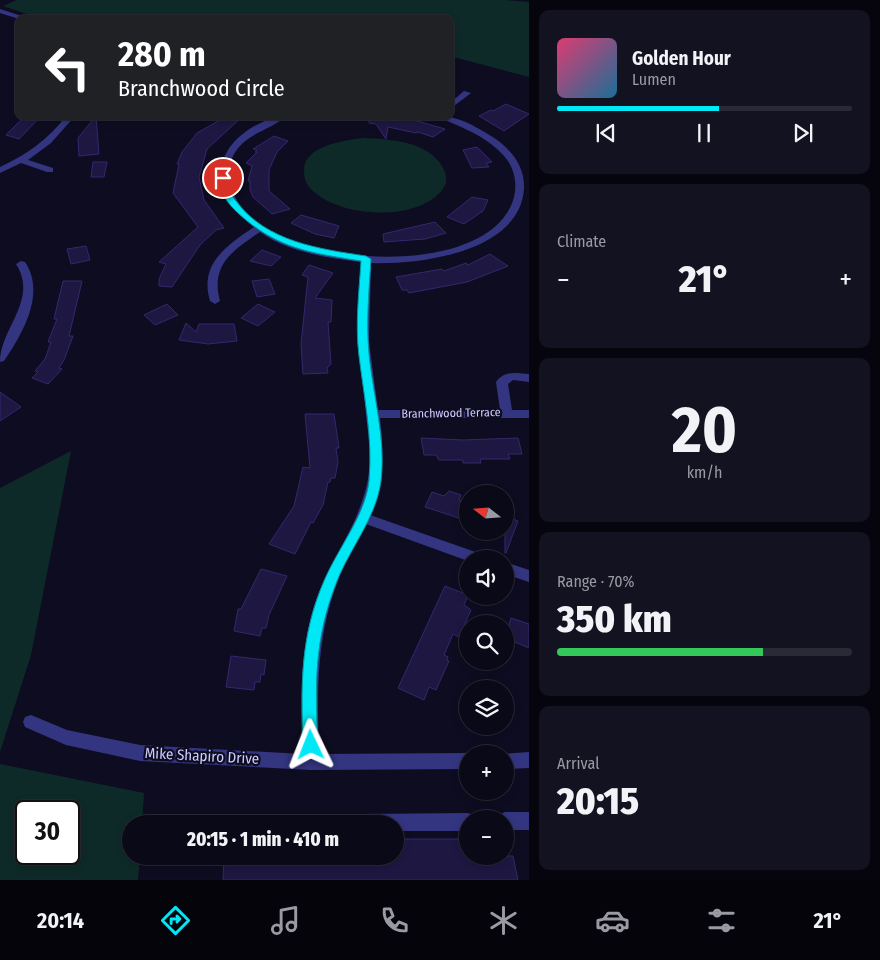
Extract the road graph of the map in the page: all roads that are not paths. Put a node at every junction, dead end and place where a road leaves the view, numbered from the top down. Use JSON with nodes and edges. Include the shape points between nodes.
{"nodes":[{"id":1,"x":0,"y":11,"type":"edge"},
{"id":2,"x":8,"y":14,"type":"junction"},
{"id":3,"x":15,"y":16,"type":"edge"},
{"id":4,"x":0,"y":17,"type":"edge"},
{"id":5,"x":467,"y":94,"type":"dead end"},
{"id":6,"x":454,"y":104,"type":"edge"},
{"id":7,"x":67,"y":120,"type":"edge"},
{"id":8,"x":265,"y":120,"type":"edge"},
{"id":9,"x":452,"y":120,"type":"edge"},
{"id":10,"x":20,"y":160,"type":"junction"},
{"id":11,"x":0,"y":170,"type":"edge"},
{"id":12,"x":50,"y":170,"type":"dead end"},
{"id":13,"x":524,"y":196,"type":"edge"},
{"id":14,"x":260,"y":228,"type":"junction"},
{"id":15,"x":366,"y":259,"type":"junction"},
{"id":16,"x":21,"y":264,"type":"dead end"},
{"id":17,"x":215,"y":301,"type":"dead end"},
{"id":18,"x":0,"y":358,"type":"edge"},
{"id":19,"x":529,"y":378,"type":"edge"},
{"id":20,"x":506,"y":412,"type":"junction"},
{"id":21,"x":374,"y":414,"type":"junction"},
{"id":22,"x":529,"y":414,"type":"edge"},
{"id":23,"x":363,"y":518,"type":"junction"},
{"id":24,"x":459,"y":552,"type":"edge"},
{"id":25,"x":514,"y":571,"type":"edge"},
{"id":26,"x":529,"y":576,"type":"edge"},
{"id":27,"x":31,"y":722,"type":"dead end"},
{"id":28,"x":514,"y":760,"type":"edge"},
{"id":29,"x":529,"y":760,"type":"edge"},
{"id":30,"x":459,"y":761,"type":"edge"},
{"id":31,"x":311,"y":762,"type":"junction"},
{"id":32,"x":514,"y":821,"type":"edge"},
{"id":33,"x":529,"y":821,"type":"edge"},
{"id":34,"x":459,"y":822,"type":"edge"},
{"id":35,"x":404,"y":823,"type":"edge"}],
"edges":[{"from":1,"to":2,"type":"street"},
{"from":2,"to":3,"type":"street"},
{"from":2,"to":4,"type":"street"},
{"from":5,"to":6,"type":"street"},
{"from":7,"to":10,"type":"street","via":[[52,137]]},
{"from":8,"to":14,"type":"street","via":[[233,148],[224,166],[223,178],[233,203]]},
{"from":9,"to":13,"type":"street","via":[[500,146],[515,166]]},
{"from":10,"to":11,"type":"street"},
{"from":10,"to":12,"type":"street"},
{"from":13,"to":15,"type":"street","via":[[508,219],[471,244],[415,258]]},
{"from":14,"to":15,"type":"street","via":[[307,249]]},
{"from":14,"to":17,"type":"street","via":[[230,250],[215,268],[210,288]]},
{"from":15,"to":21,"type":"street","via":[[362,327]]},
{"from":16,"to":18,"type":"street","via":[[27,273],[29,286],[16,332]]},
{"from":19,"to":20,"type":"street","via":[[511,376],[502,382]]},
{"from":20,"to":21,"type":"street","name":"Branchwood Terrace"},
{"from":20,"to":22,"type":"street","name":"Branchwood Terrace"},
{"from":21,"to":23,"type":"street","via":[[375,482]]},
{"from":23,"to":24,"type":"street"},
{"from":23,"to":31,"type":"street","via":[[329,583],[310,650]]},
{"from":25,"to":26,"type":"street"},
{"from":27,"to":31,"type":"street","name":"Mike Shapiro Drive","via":[[66,737],[140,753]]},
{"from":28,"to":29,"type":"street"},
{"from":30,"to":31,"type":"street","name":"Mike Shapiro Drive"},
{"from":32,"to":33,"type":"street"},
{"from":34,"to":35,"type":"street"}]}
